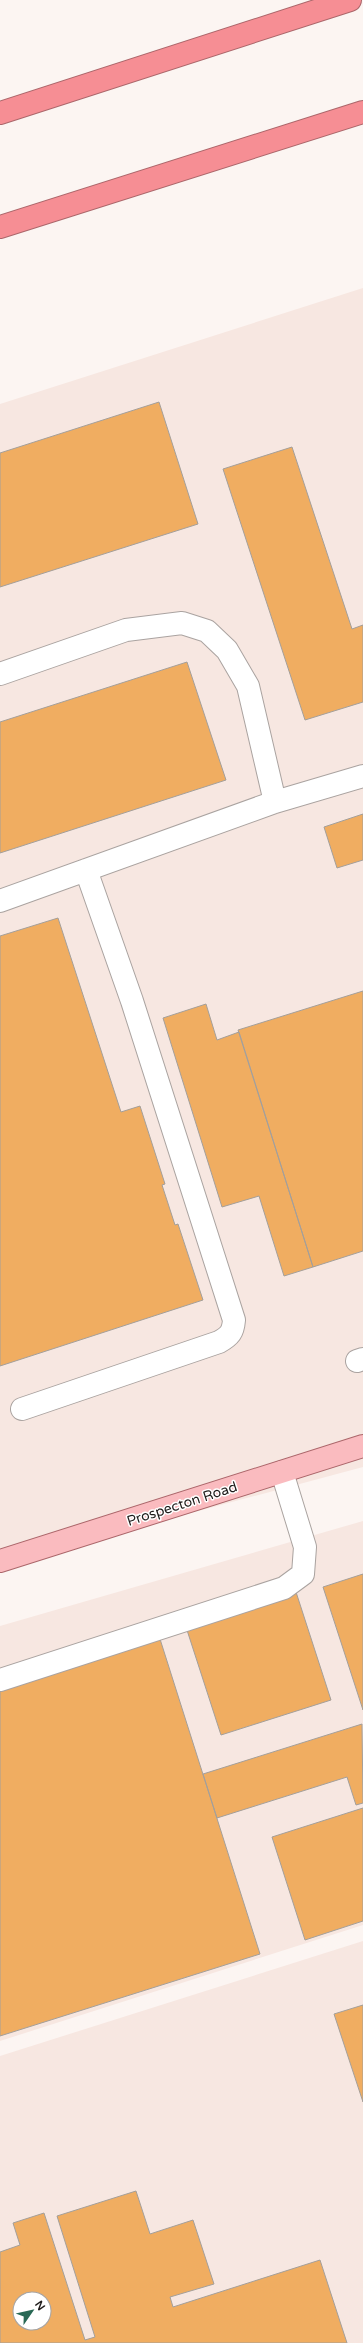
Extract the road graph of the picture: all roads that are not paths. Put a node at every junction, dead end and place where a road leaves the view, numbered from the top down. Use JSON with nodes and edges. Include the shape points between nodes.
{"nodes":[{"id":1,"x":350,"y":0,"type":"edge"},
{"id":2,"x":363,"y":112,"type":"edge"},
{"id":3,"x":0,"y":113,"type":"edge"},
{"id":4,"x":0,"y":227,"type":"edge"},
{"id":5,"x":0,"y":674,"type":"edge"},
{"id":6,"x":363,"y":776,"type":"edge"},
{"id":7,"x":275,"y":802,"type":"junction"},
{"id":8,"x":86,"y":870,"type":"junction"},
{"id":9,"x":0,"y":901,"type":"edge"},
{"id":10,"x":22,"y":1409,"type":"dead end"},
{"id":11,"x":363,"y":1446,"type":"edge"},
{"id":12,"x":282,"y":1472,"type":"junction"},
{"id":13,"x":0,"y":1562,"type":"edge"},
{"id":14,"x":0,"y":1680,"type":"edge"}],
"edges":[{"from":1,"to":3,"type":"highway"},
{"from":2,"to":4,"type":"highway"},
{"from":5,"to":7,"type":"lane","via":[[126,630],[182,623],[207,631],[227,650],[248,686]]},
{"from":6,"to":7,"type":"lane"},
{"from":7,"to":8,"type":"lane"},
{"from":8,"to":9,"type":"lane"},
{"from":8,"to":10,"type":"lane","via":[[132,1001],[234,1320],[233,1329],[229,1336],[219,1342]]},
{"from":11,"to":12,"type":"main road","name":"Prospecton Road"},
{"from":12,"to":13,"type":"main road","name":"Prospecton Road"},
{"from":12,"to":14,"type":"lane","via":[[305,1547],[303,1574],[284,1588]]}]}
